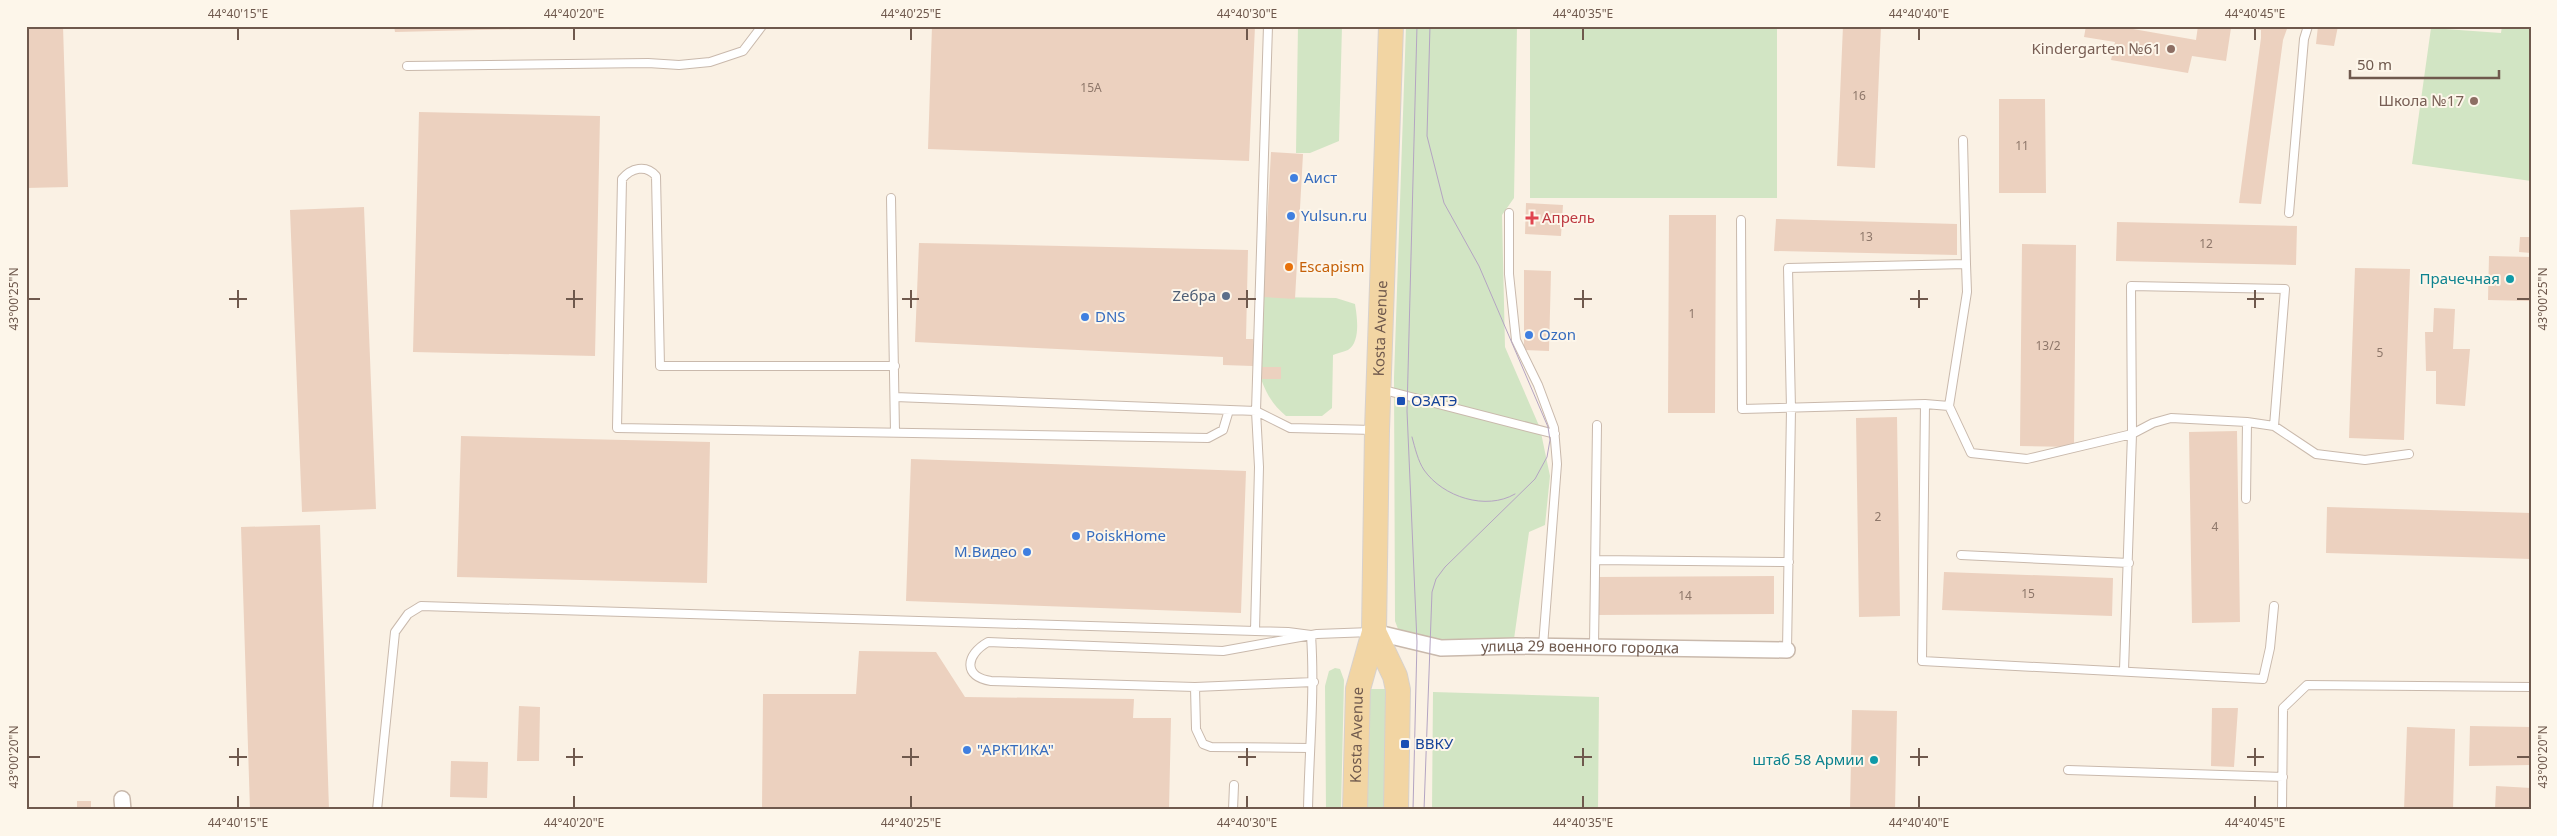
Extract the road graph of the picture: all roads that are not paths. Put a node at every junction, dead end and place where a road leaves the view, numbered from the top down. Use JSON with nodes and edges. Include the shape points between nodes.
{"nodes":[{"id":1,"x":762,"y":26,"type":"edge"},
{"id":2,"x":1268,"y":26,"type":"edge"},
{"id":3,"x":1391,"y":26,"type":"edge"},
{"id":4,"x":2308,"y":26,"type":"edge"},
{"id":5,"x":407,"y":66,"type":"dead end"},
{"id":6,"x":1963,"y":140,"type":"dead end"},
{"id":7,"x":891,"y":198,"type":"dead end"},
{"id":8,"x":1509,"y":213,"type":"dead end"},
{"id":9,"x":2289,"y":213,"type":"dead end"},
{"id":10,"x":1741,"y":220,"type":"dead end"},
{"id":11,"x":1966,"y":264,"type":"junction"},
{"id":12,"x":895,"y":366,"type":"junction"},
{"id":13,"x":1378,"y":389,"type":"junction"},
{"id":14,"x":895,"y":397,"type":"junction"},
{"id":15,"x":1925,"y":404,"type":"junction"},
{"id":16,"x":1949,"y":406,"type":"junction"},
{"id":17,"x":1791,"y":409,"type":"junction"},
{"id":18,"x":1229,"y":410,"type":"junction"},
{"id":19,"x":1256,"y":411,"type":"junction"},
{"id":20,"x":2247,"y":422,"type":"junction"},
{"id":21,"x":1597,"y":425,"type":"dead end"},
{"id":22,"x":2274,"y":426,"type":"junction"},
{"id":23,"x":1377,"y":430,"type":"junction"},
{"id":24,"x":895,"y":432,"type":"junction"},
{"id":25,"x":1555,"y":434,"type":"junction"},
{"id":26,"x":2132,"y":434,"type":"junction"},
{"id":27,"x":2409,"y":454,"type":"dead end"},
{"id":28,"x":2246,"y":499,"type":"dead end"},
{"id":29,"x":1961,"y":555,"type":"dead end"},
{"id":30,"x":1596,"y":560,"type":"junction"},
{"id":31,"x":1789,"y":562,"type":"junction"},
{"id":32,"x":2129,"y":563,"type":"junction"},
{"id":33,"x":2274,"y":606,"type":"dead end"},
{"id":34,"x":1255,"y":632,"type":"junction"},
{"id":35,"x":1374,"y":632,"type":"junction"},
{"id":36,"x":1311,"y":635,"type":"junction"},
{"id":37,"x":1543,"y":646,"type":"junction"},
{"id":38,"x":1594,"y":646,"type":"junction"},
{"id":39,"x":1787,"y":650,"type":"joint"},
{"id":40,"x":2124,"y":670,"type":"junction"},
{"id":41,"x":1314,"y":682,"type":"junction"},
{"id":42,"x":1195,"y":686,"type":"junction"},
{"id":43,"x":2531,"y":687,"type":"edge"},
{"id":44,"x":1310,"y":748,"type":"junction"},
{"id":45,"x":2068,"y":770,"type":"dead end"},
{"id":46,"x":2283,"y":777,"type":"junction"},
{"id":47,"x":1234,"y":785,"type":"dead end"},
{"id":48,"x":376,"y":810,"type":"edge"},
{"id":49,"x":1233,"y":810,"type":"edge"},
{"id":50,"x":1308,"y":810,"type":"edge"},
{"id":51,"x":1355,"y":810,"type":"edge"},
{"id":52,"x":1396,"y":810,"type":"edge"},
{"id":53,"x":2282,"y":810,"type":"edge"}],
"edges":[{"from":1,"to":5,"type":"lane","via":[[743,51],[702,63]]},
{"from":2,"to":19,"type":"lane"},
{"from":3,"to":13,"type":"main road","name":"Kosta Avenue"},
{"from":4,"to":9,"type":"lane","via":[[2304,39]]},
{"from":6,"to":11,"type":"lane"},
{"from":7,"to":12,"type":"lane"},
{"from":8,"to":25,"type":"lane","via":[[1509,274],[1516,340],[1538,385]]},
{"from":10,"to":17,"type":"lane","via":[[1742,410]]},
{"from":11,"to":16,"type":"lane","via":[[1967,292]]},
{"from":11,"to":17,"type":"lane","via":[[1788,268]]},
{"from":12,"to":14,"type":"lane"},
{"from":12,"to":24,"type":"lane","via":[[660,366],[656,176],[651,170],[629,170],[622,179],[617,428]]},
{"from":13,"to":23,"type":"main road","name":"Kosta Avenue"},
{"from":13,"to":25,"type":"lane"},
{"from":14,"to":18,"type":"lane"},
{"from":14,"to":24,"type":"lane"},
{"from":15,"to":16,"type":"lane"},
{"from":15,"to":17,"type":"lane"},
{"from":15,"to":40,"type":"lane","via":[[1922,661]]},
{"from":16,"to":26,"type":"lane","via":[[1970,453],[1993,457],[2027,459]]},
{"from":17,"to":31,"type":"lane"},
{"from":18,"to":19,"type":"lane"},
{"from":18,"to":24,"type":"lane","via":[[1223,430],[1208,438]]},
{"from":19,"to":23,"type":"lane","via":[[1290,428]]},
{"from":19,"to":34,"type":"lane","via":[[1259,467]]},
{"from":20,"to":22,"type":"lane"},
{"from":20,"to":26,"type":"lane","via":[[2172,418]]},
{"from":20,"to":28,"type":"lane"},
{"from":21,"to":30,"type":"lane"},
{"from":22,"to":26,"type":"lane","via":[[2285,289],[2131,286]]},
{"from":22,"to":27,"type":"lane","via":[[2316,454],[2365,460]]},
{"from":23,"to":35,"type":"main road","name":"Kosta Avenue"},
{"from":25,"to":37,"type":"lane","via":[[1557,464]]},
{"from":26,"to":32,"type":"lane"},
{"from":29,"to":32,"type":"lane"},
{"from":30,"to":31,"type":"lane"},
{"from":30,"to":38,"type":"lane"},
{"from":31,"to":39,"type":"lane"},
{"from":32,"to":40,"type":"lane"},
{"from":33,"to":40,"type":"lane","via":[[2263,679]]},
{"from":34,"to":36,"type":"lane"},
{"from":34,"to":48,"type":"lane","via":[[421,606],[408,614],[395,632]]},
{"from":35,"to":36,"type":"lane"},
{"from":35,"to":37,"type":"street","name":"улица 29 военного городка","via":[[1441,648]]},
{"from":35,"to":51,"type":"main road","name":"Kosta Avenue","via":[[1358,690]]},
{"from":35,"to":52,"type":"main road","name":"Kosta Avenue","via":[[1395,676],[1398,690]]},
{"from":36,"to":41,"type":"lane"},
{"from":36,"to":42,"type":"lane","via":[[1223,651],[988,642],[975,649],[970,660],[973,672],[981,680]]},
{"from":37,"to":38,"type":"street","name":"улица 29 военного городка"},
{"from":38,"to":39,"type":"street","name":"улица 29 военного городка"},
{"from":41,"to":42,"type":"lane"},
{"from":41,"to":44,"type":"lane"},
{"from":42,"to":44,"type":"lane","via":[[1196,729],[1203,744]]},
{"from":43,"to":46,"type":"lane","via":[[2307,684],[2283,708]]},
{"from":44,"to":50,"type":"lane"},
{"from":45,"to":46,"type":"lane"},
{"from":46,"to":53,"type":"lane"},
{"from":47,"to":49,"type":"lane"}]}
